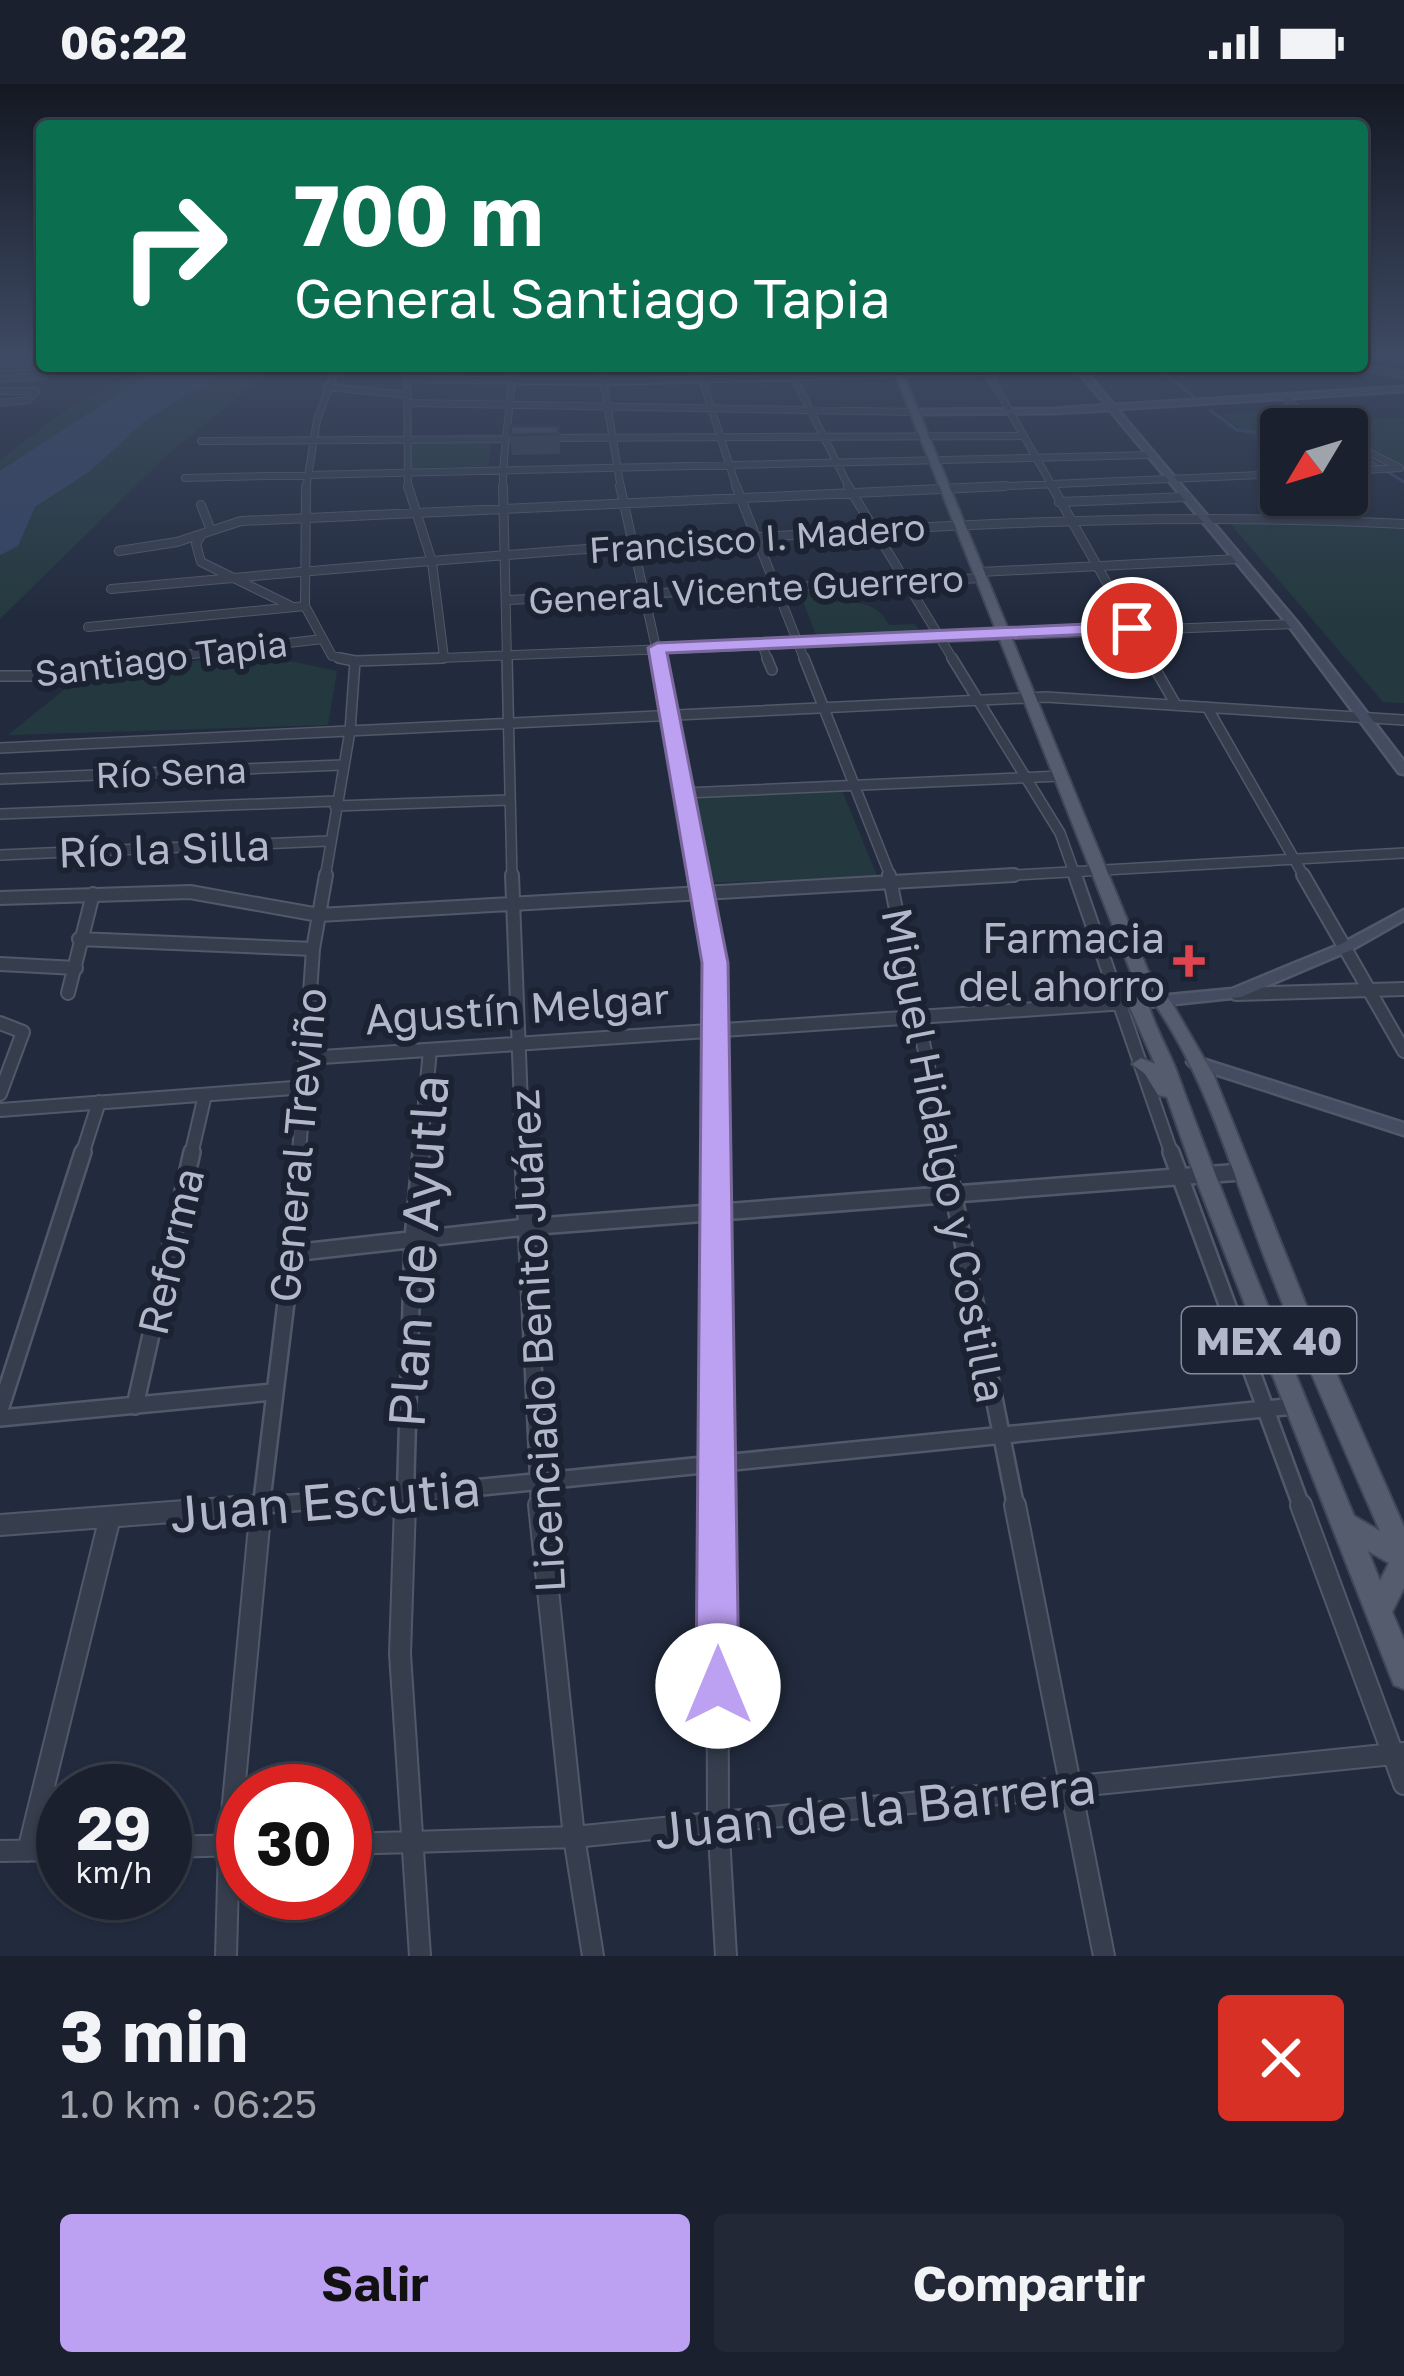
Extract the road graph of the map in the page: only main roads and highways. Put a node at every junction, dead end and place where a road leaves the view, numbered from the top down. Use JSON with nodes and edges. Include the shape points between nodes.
{"nodes":[{"id":1,"x":927,"y":441,"type":"edge"},
{"id":2,"x":1139,"y":441,"type":"edge"},
{"id":3,"x":1404,"y":770,"type":"edge"},
{"id":4,"x":1404,"y":914,"type":"edge"},
{"id":5,"x":1140,"y":972,"type":"junction"},
{"id":6,"x":1165,"y":1001,"type":"junction"},
{"id":7,"x":1129,"y":1003,"type":"junction"},
{"id":8,"x":1196,"y":1062,"type":"junction"},
{"id":9,"x":1141,"y":1064,"type":"road end"},
{"id":10,"x":1182,"y":1110,"type":"junction"},
{"id":11,"x":1404,"y":1129,"type":"edge"},
{"id":12,"x":1346,"y":1525,"type":"junction"},
{"id":13,"x":1404,"y":1558,"type":"edge"},
{"id":14,"x":1380,"y":1608,"type":"junction"},
{"id":15,"x":1404,"y":1675,"type":"edge"}],
"edges":[{"from":1,"to":5,"type":"main road","number":"MEX 40"},
{"from":2,"to":3,"type":"main road"},
{"from":4,"to":6,"type":"main road","name":"Agustín Melgar","via":[[1235,994]]},
{"from":5,"to":6,"type":"main road","number":"MEX 40"},
{"from":5,"to":7,"type":"main road","number":"MEX 40"},
{"from":6,"to":7,"type":"main road","name":"Agustín Melgar"},
{"from":6,"to":8,"type":"main road","number":"MEX 40"},
{"from":7,"to":10,"type":"main road","number":"MEX 40"},
{"from":8,"to":11,"type":"main road"},
{"from":8,"to":13,"type":"main road","number":"MEX 40"},
{"from":9,"to":10,"type":"main road"},
{"from":10,"to":12,"type":"main road","number":"MEX 40"},
{"from":12,"to":13,"type":"main road"},
{"from":12,"to":14,"type":"main road","number":"MEX 40"},
{"from":13,"to":14,"type":"main road"},
{"from":14,"to":15,"type":"main road","number":"MEX 40"}]}
